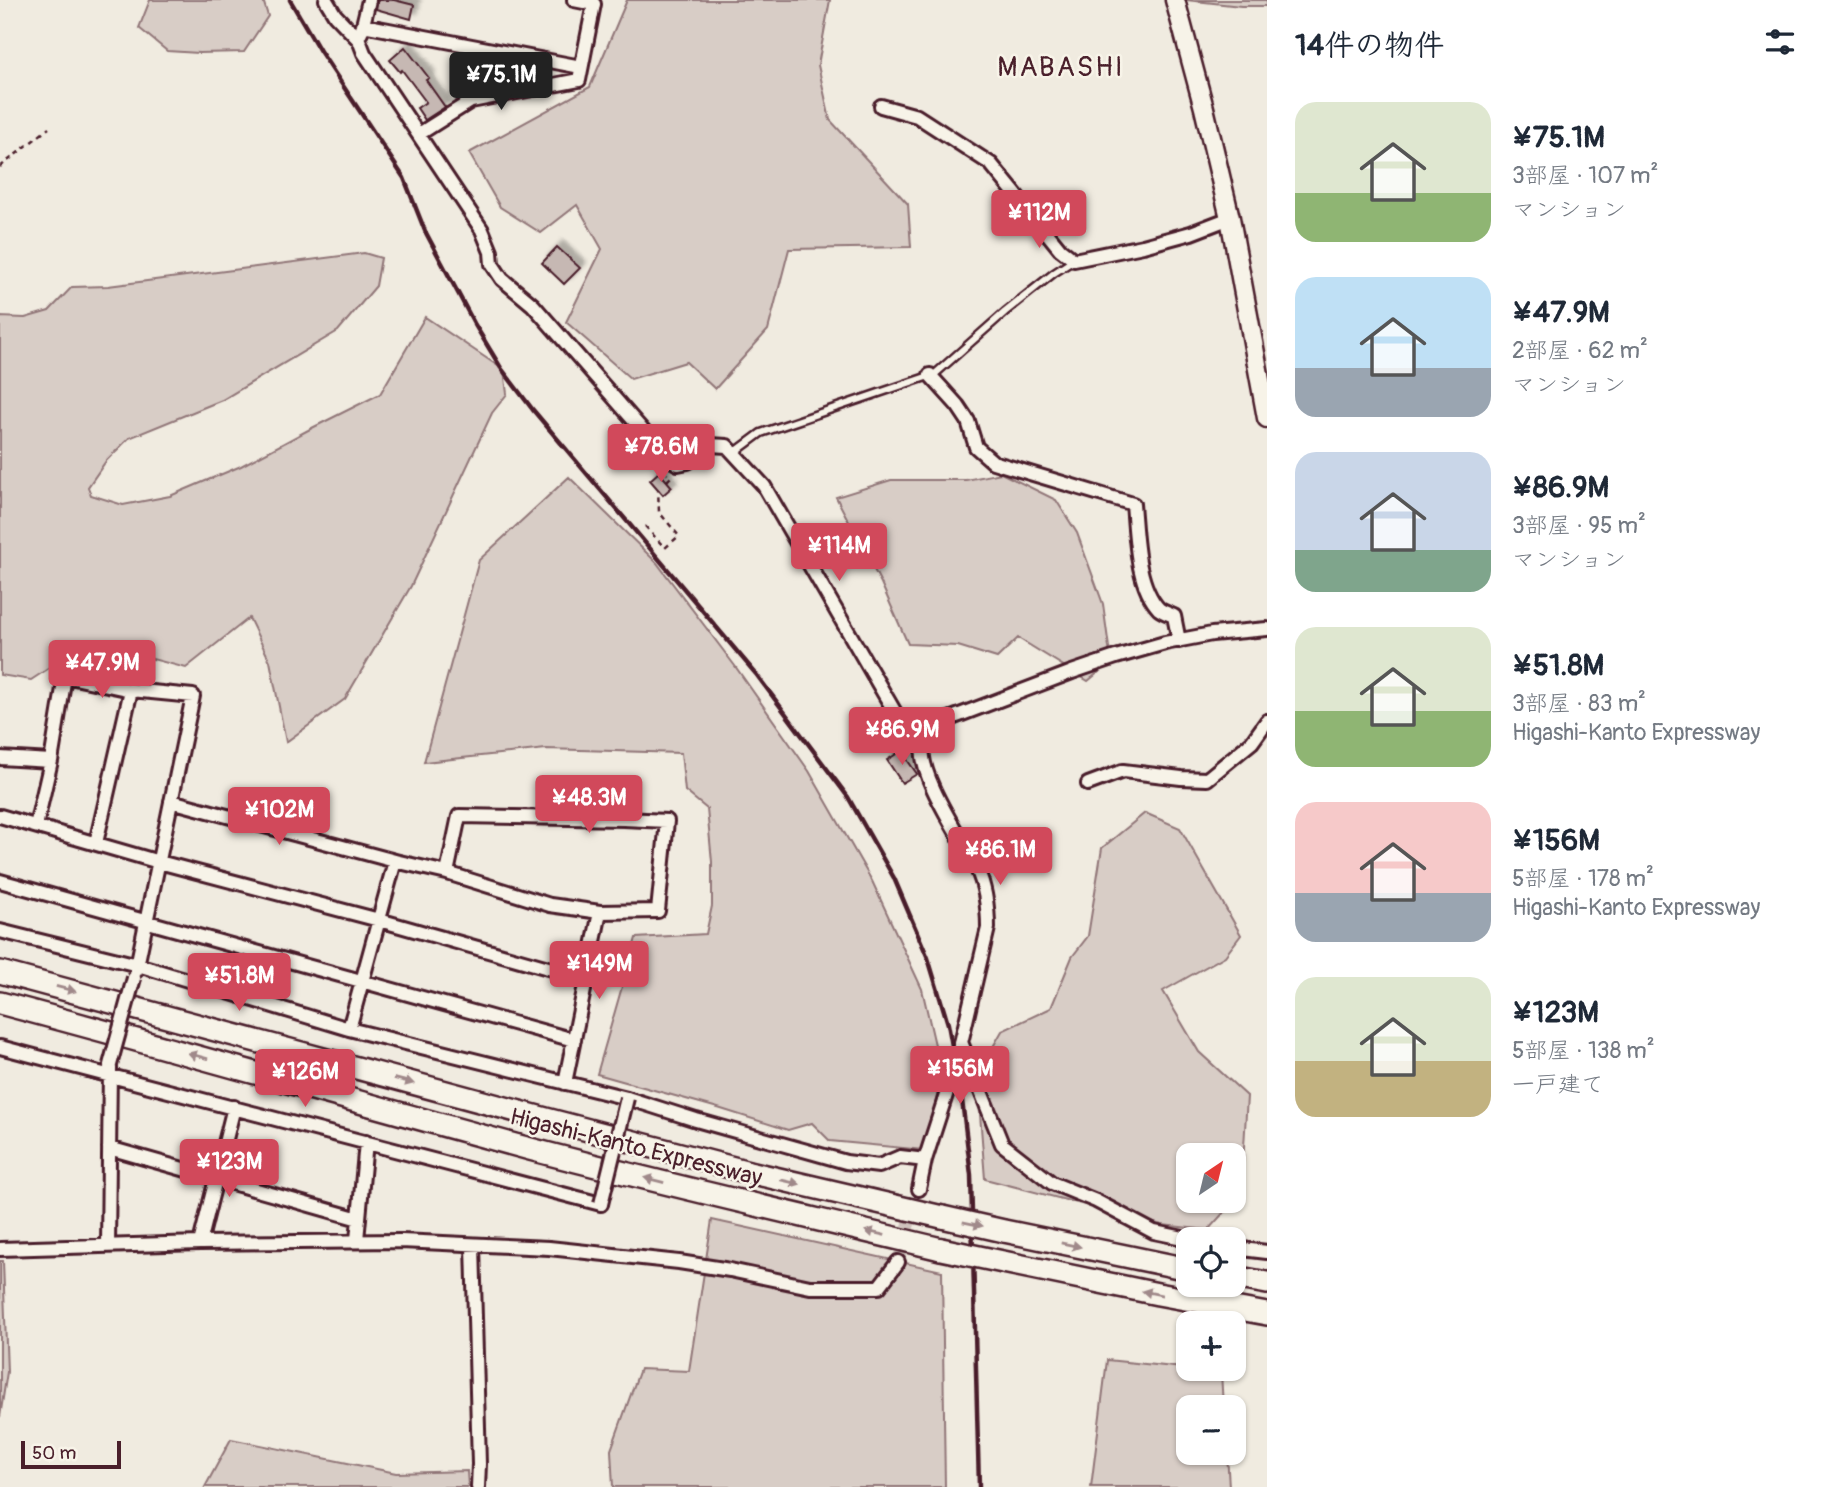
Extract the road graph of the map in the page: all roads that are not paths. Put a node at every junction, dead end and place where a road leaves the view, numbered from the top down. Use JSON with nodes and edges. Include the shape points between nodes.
{"nodes":[{"id":1,"x":326,"y":0,"type":"edge"},
{"id":2,"x":369,"y":0,"type":"edge"},
{"id":3,"x":574,"y":0,"type":"edge"},
{"id":4,"x":1175,"y":0,"type":"edge"},
{"id":5,"x":363,"y":25,"type":"junction"},
{"id":6,"x":359,"y":40,"type":"junction"},
{"id":7,"x":581,"y":67,"type":"junction"},
{"id":8,"x":881,"y":106,"type":"dead end"},
{"id":9,"x":419,"y":134,"type":"junction"},
{"id":10,"x":1230,"y":218,"type":"junction"},
{"id":11,"x":1074,"y":260,"type":"junction"},
{"id":12,"x":930,"y":375,"type":"junction"},
{"id":13,"x":1267,"y":418,"type":"edge"},
{"id":14,"x":734,"y":453,"type":"junction"},
{"id":15,"x":1267,"y":629,"type":"edge"},
{"id":16,"x":1179,"y":640,"type":"junction"},
{"id":17,"x":131,"y":690,"type":"junction"},
{"id":18,"x":1267,"y":722,"type":"edge"},
{"id":19,"x":926,"y":735,"type":"junction"},
{"id":20,"x":0,"y":758,"type":"edge"},
{"id":21,"x":51,"y":761,"type":"junction"},
{"id":22,"x":1088,"y":783,"type":"dead end"},
{"id":23,"x":171,"y":801,"type":"junction"},
{"id":24,"x":0,"y":816,"type":"edge"},
{"id":25,"x":36,"y":826,"type":"junction"},
{"id":26,"x":96,"y":844,"type":"junction"},
{"id":27,"x":395,"y":861,"type":"junction"},
{"id":28,"x":159,"y":862,"type":"junction"},
{"id":29,"x":447,"y":873,"type":"junction"},
{"id":30,"x":0,"y":881,"type":"edge"},
{"id":31,"x":600,"y":912,"type":"junction"},
{"id":32,"x":379,"y":920,"type":"junction"},
{"id":33,"x":147,"y":922,"type":"junction"},
{"id":34,"x":0,"y":931,"type":"edge"},
{"id":35,"x":136,"y":971,"type":"junction"},
{"id":36,"x":0,"y":972,"type":"edge"},
{"id":37,"x":587,"y":979,"type":"junction"},
{"id":38,"x":362,"y":981,"type":"junction"},
{"id":39,"x":0,"y":1003,"type":"edge"},
{"id":40,"x":349,"y":1029,"type":"junction"},
{"id":41,"x":574,"y":1040,"type":"junction"},
{"id":42,"x":961,"y":1042,"type":"junction"},
{"id":43,"x":0,"y":1047,"type":"edge"},
{"id":44,"x":110,"y":1069,"type":"junction"},
{"id":45,"x":565,"y":1083,"type":"junction"},
{"id":46,"x":627,"y":1098,"type":"junction"},
{"id":47,"x":234,"y":1107,"type":"junction"},
{"id":48,"x":366,"y":1142,"type":"junction"},
{"id":49,"x":110,"y":1148,"type":"junction"},
{"id":50,"x":925,"y":1160,"type":"junction"},
{"id":51,"x":216,"y":1178,"type":"junction"},
{"id":52,"x":919,"y":1189,"type":"tunnel mouth"},
{"id":53,"x":359,"y":1219,"type":"junction"},
{"id":54,"x":1176,"y":1237,"type":"edge"},
{"id":55,"x":357,"y":1240,"type":"junction"},
{"id":56,"x":200,"y":1243,"type":"junction"},
{"id":57,"x":473,"y":1245,"type":"junction"},
{"id":58,"x":108,"y":1246,"type":"junction"},
{"id":59,"x":0,"y":1248,"type":"edge"},
{"id":60,"x":1246,"y":1249,"type":"edge"},
{"id":61,"x":1267,"y":1252,"type":"edge"},
{"id":62,"x":898,"y":1262,"type":"tunnel mouth"},
{"id":63,"x":1176,"y":1267,"type":"edge"},
{"id":64,"x":1246,"y":1279,"type":"edge"},
{"id":65,"x":1267,"y":1283,"type":"edge"},
{"id":66,"x":1267,"y":1314,"type":"edge"},
{"id":67,"x":478,"y":1487,"type":"edge"}],
"edges":[{"from":1,"to":6,"type":"street"},
{"from":2,"to":5,"type":"street"},
{"from":3,"to":7,"type":"street","via":[[594,4]]},
{"from":4,"to":10,"type":"main road"},
{"from":5,"to":6,"type":"street"},
{"from":5,"to":7,"type":"street"},
{"from":6,"to":9,"type":"street"},
{"from":7,"to":9,"type":"street","via":[[579,80],[471,101]]},
{"from":8,"to":11,"type":"street","via":[[917,116],[991,164]]},
{"from":9,"to":14,"type":"street","via":[[482,230],[492,264],[502,279],[533,305],[665,456],[678,464],[688,462],[710,445],[727,446]]},
{"from":10,"to":11,"type":"street","via":[[1143,246]]},
{"from":10,"to":13,"type":"main road"},
{"from":11,"to":12,"type":"lane"},
{"from":12,"to":14,"type":"lane","via":[[761,433]]},
{"from":12,"to":16,"type":"street","via":[[968,421],[976,447],[993,462],[1133,504],[1145,586],[1160,610],[1174,616]]},
{"from":14,"to":19,"type":"street","via":[[764,486],[904,728]]},
{"from":15,"to":16,"type":"street"},
{"from":16,"to":19,"type":"street","via":[[1072,672],[936,724]]},
{"from":17,"to":21,"type":"street","via":[[65,676]]},
{"from":17,"to":23,"type":"street","via":[[193,696]]},
{"from":17,"to":26,"type":"street"},
{"from":18,"to":22,"type":"street","via":[[1252,742],[1207,779],[1124,771]]},
{"from":19,"to":42,"type":"street","via":[[922,748],[927,776],[978,872],[988,904],[988,928]]},
{"from":20,"to":21,"type":"street"},
{"from":21,"to":25,"type":"street"},
{"from":23,"to":27,"type":"street"},
{"from":23,"to":28,"type":"street"},
{"from":24,"to":25,"type":"street"},
{"from":25,"to":26,"type":"street"},
{"from":26,"to":28,"type":"street"},
{"from":27,"to":29,"type":"street"},
{"from":27,"to":32,"type":"street"},
{"from":28,"to":32,"type":"street"},
{"from":28,"to":33,"type":"street"},
{"from":29,"to":31,"type":"street","via":[[550,905]]},
{"from":29,"to":31,"type":"street","via":[[459,816],[667,821],[658,911]]},
{"from":30,"to":33,"type":"street"},
{"from":31,"to":37,"type":"street"},
{"from":32,"to":37,"type":"street"},
{"from":32,"to":38,"type":"street"},
{"from":33,"to":35,"type":"street"},
{"from":33,"to":38,"type":"street"},
{"from":34,"to":35,"type":"street"},
{"from":35,"to":40,"type":"street"},
{"from":35,"to":44,"type":"street","bridge":true},
{"from":36,"to":63,"type":"highway","name":"Higashi-Kanto Expressway","one_way":true,"bridge":true,"via":[[749,1172]]},
{"from":37,"to":41,"type":"street"},
{"from":38,"to":40,"type":"street"},
{"from":38,"to":41,"type":"street"},
{"from":66,"to":39,"type":"highway","name":"Higashi-Kanto Expressway","one_way":true,"bridge":true,"via":[[941,1249],[630,1175]]},
{"from":40,"to":45,"type":"street"},
{"from":41,"to":45,"type":"street"},
{"from":42,"to":50,"type":"street"},
{"from":42,"to":54,"type":"street","via":[[1002,1144],[1052,1183],[1154,1232]]},
{"from":43,"to":44,"type":"street"},
{"from":44,"to":47,"type":"street"},
{"from":44,"to":49,"type":"street"},
{"from":45,"to":46,"type":"street"},
{"from":46,"to":48,"type":"street","bridge":true,"via":[[601,1204]]},
{"from":46,"to":50,"type":"street","via":[[846,1162],[879,1166],[900,1157]]},
{"from":47,"to":48,"type":"street"},
{"from":47,"to":51,"type":"street"},
{"from":48,"to":53,"type":"street"},
{"from":49,"to":51,"type":"street"},
{"from":49,"to":58,"type":"street"},
{"from":50,"to":52,"type":"street"},
{"from":51,"to":53,"type":"street"},
{"from":51,"to":56,"type":"street"},
{"from":53,"to":55,"type":"street"},
{"from":55,"to":56,"type":"street"},
{"from":55,"to":57,"type":"street"},
{"from":56,"to":58,"type":"street"},
{"from":57,"to":62,"type":"street","via":[[679,1262],[810,1287],[879,1287]]},
{"from":57,"to":67,"type":"street"},
{"from":58,"to":59,"type":"street"},
{"from":60,"to":61,"type":"street"},
{"from":64,"to":65,"type":"highway"}]}
